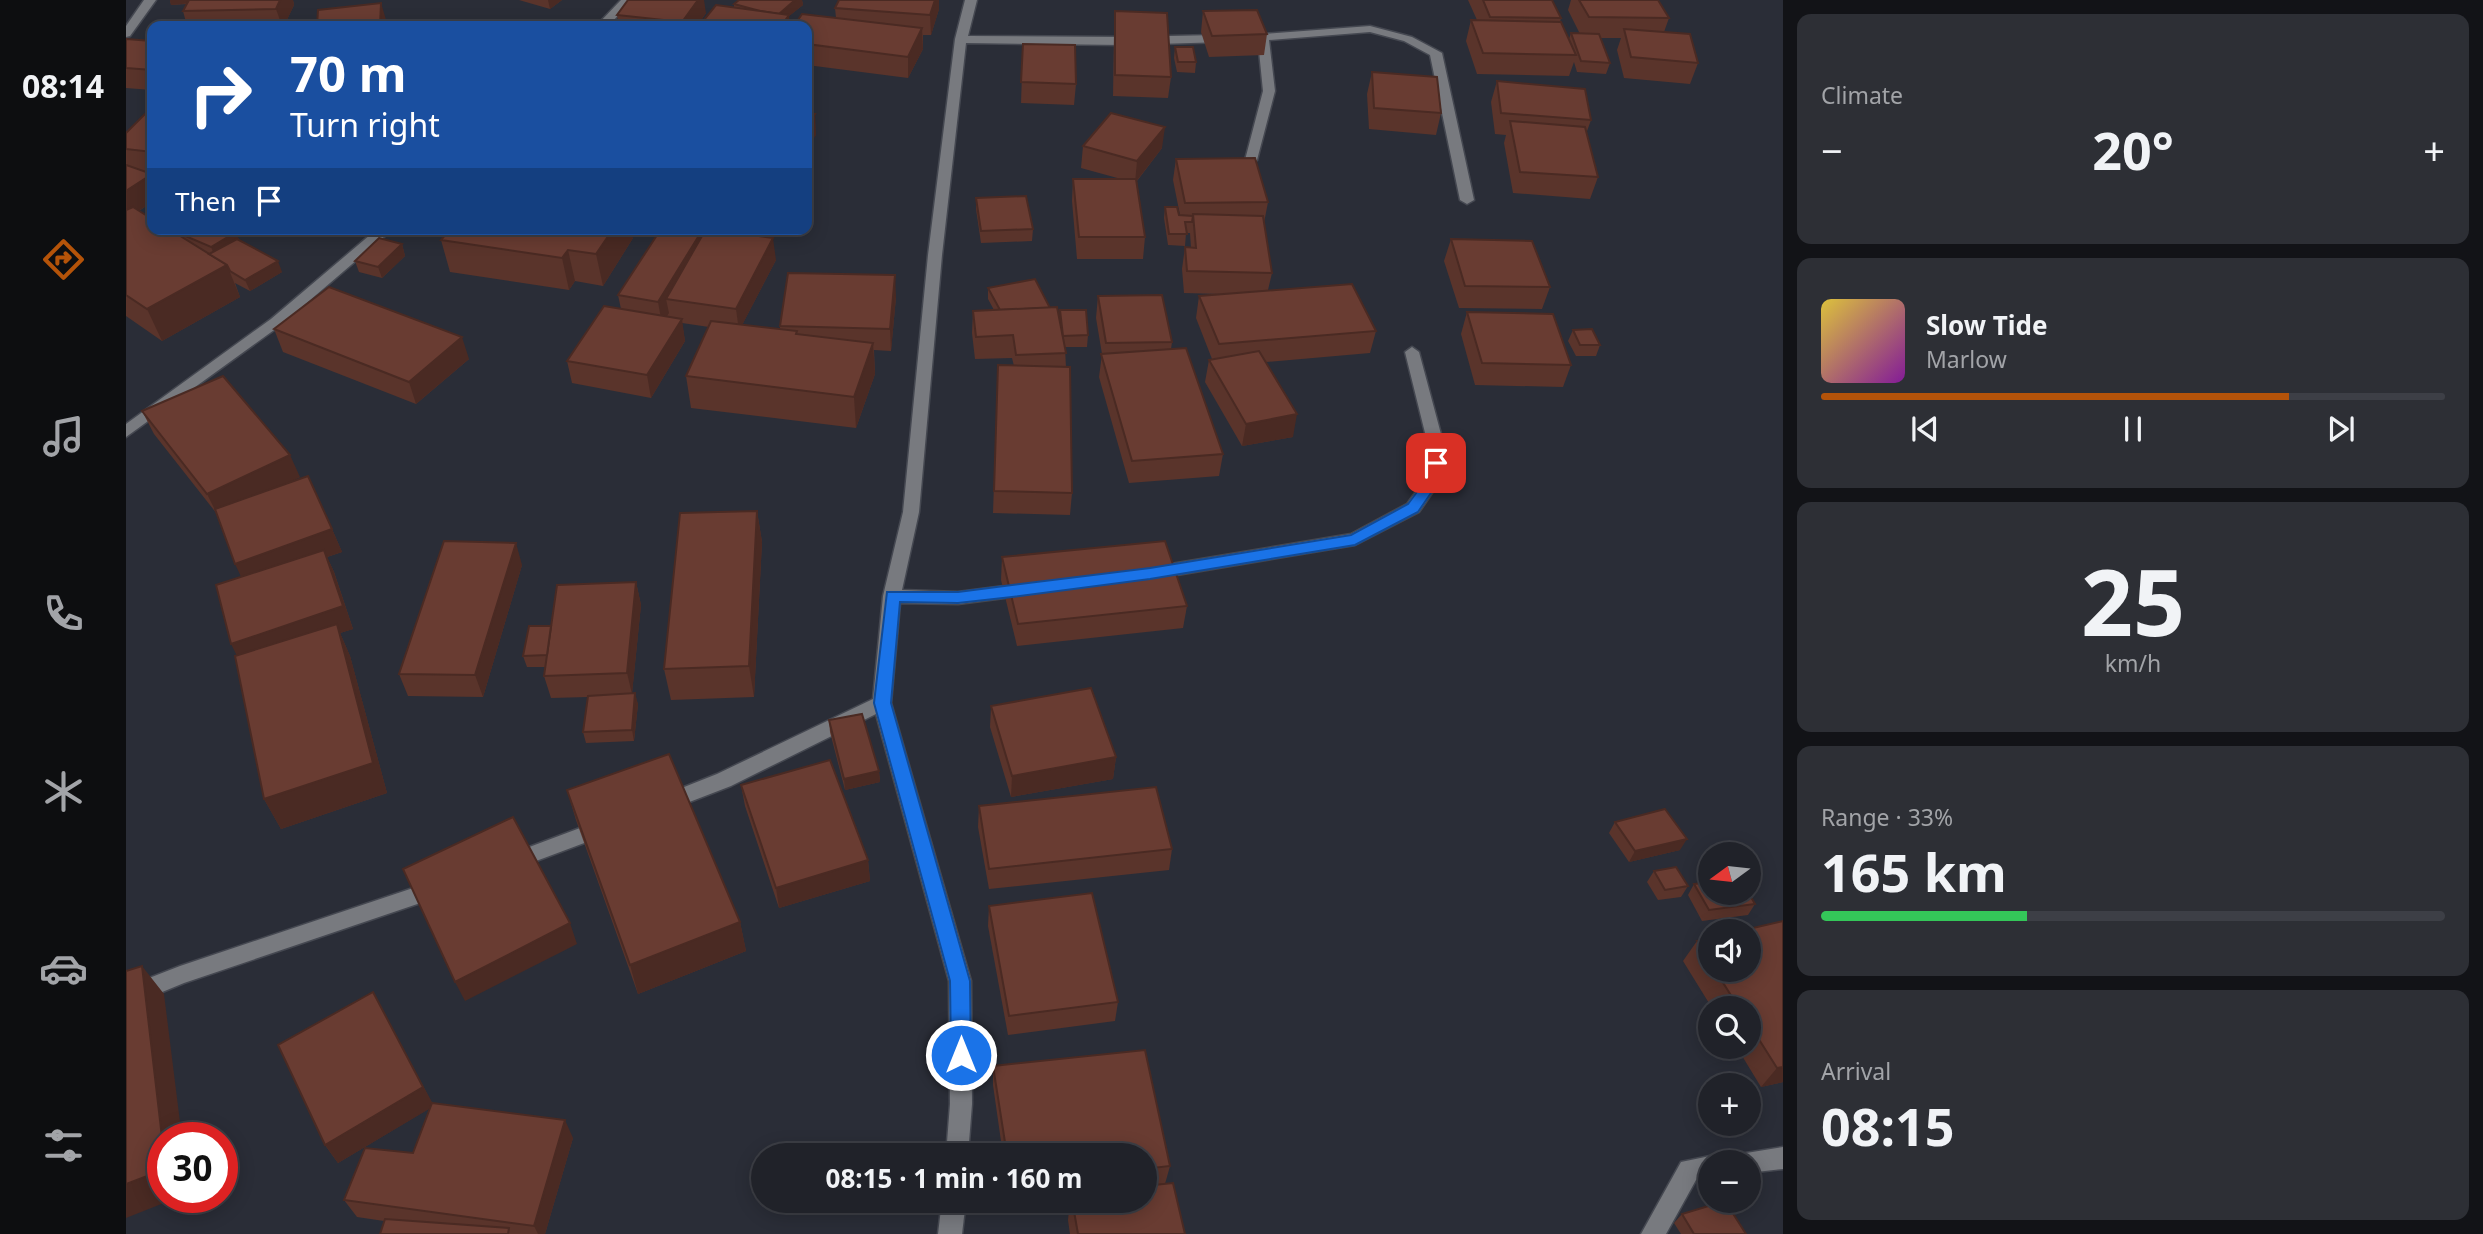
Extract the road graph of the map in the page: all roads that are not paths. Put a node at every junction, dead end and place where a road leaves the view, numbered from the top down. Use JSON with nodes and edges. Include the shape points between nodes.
{"nodes":[{"id":1,"x":150,"y":0,"type":"edge"},
{"id":2,"x":626,"y":0,"type":"edge"},
{"id":3,"x":971,"y":0,"type":"edge"},
{"id":4,"x":606,"y":21,"type":"edge"},
{"id":5,"x":126,"y":34,"type":"edge"},
{"id":6,"x":1263,"y":37,"type":"junction"},
{"id":7,"x":961,"y":40,"type":"junction"},
{"id":8,"x":1251,"y":160,"type":"edge"},
{"id":9,"x":1467,"y":200,"type":"dead end"},
{"id":10,"x":379,"y":235,"type":"edge"},
{"id":11,"x":1412,"y":352,"type":"dead end"},
{"id":12,"x":126,"y":432,"type":"edge"},
{"id":13,"x":1136,"y":576,"type":"edge"},
{"id":14,"x":1040,"y":587,"type":"edge"},
{"id":15,"x":892,"y":596,"type":"junction"},
{"id":16,"x":882,"y":703,"type":"junction"},
{"id":17,"x":647,"y":810,"type":"edge"},
{"id":18,"x":622,"y":820,"type":"edge"},
{"id":19,"x":494,"y":869,"type":"edge"},
{"id":20,"x":456,"y":883,"type":"edge"},
{"id":21,"x":126,"y":997,"type":"edge"},
{"id":22,"x":958,"y":1143,"type":"edge"},
{"id":23,"x":1783,"y":1157,"type":"edge"},
{"id":24,"x":1761,"y":1160,"type":"edge"},
{"id":25,"x":1698,"y":1169,"type":"edge"},
{"id":26,"x":952,"y":1213,"type":"edge"},
{"id":27,"x":950,"y":1234,"type":"edge"},
{"id":28,"x":1653,"y":1234,"type":"edge"}],
"edges":[{"from":1,"to":5,"type":"street"},
{"from":2,"to":4,"type":"street"},
{"from":3,"to":7,"type":"street"},
{"from":6,"to":7,"type":"street"},
{"from":6,"to":8,"type":"street","via":[[1269,91]]},
{"from":6,"to":9,"type":"street","via":[[1370,29],[1408,39],[1436,53]]},
{"from":7,"to":15,"type":"street","via":[[911,512]]},
{"from":10,"to":12,"type":"street","via":[[276,322]]},
{"from":11,"to":13,"type":"street","via":[[1437,449],[1435,477],[1413,508],[1355,539]]},
{"from":14,"to":15,"type":"street","via":[[958,598]]},
{"from":15,"to":16,"type":"street"},
{"from":16,"to":17,"type":"street","via":[[724,780]]},
{"from":16,"to":22,"type":"street","via":[[960,981]]},
{"from":18,"to":19,"type":"street"},
{"from":20,"to":21,"type":"street"},
{"from":23,"to":24,"type":"street"},
{"from":25,"to":28,"type":"street","via":[[1689,1170]]},
{"from":26,"to":27,"type":"street"}]}
